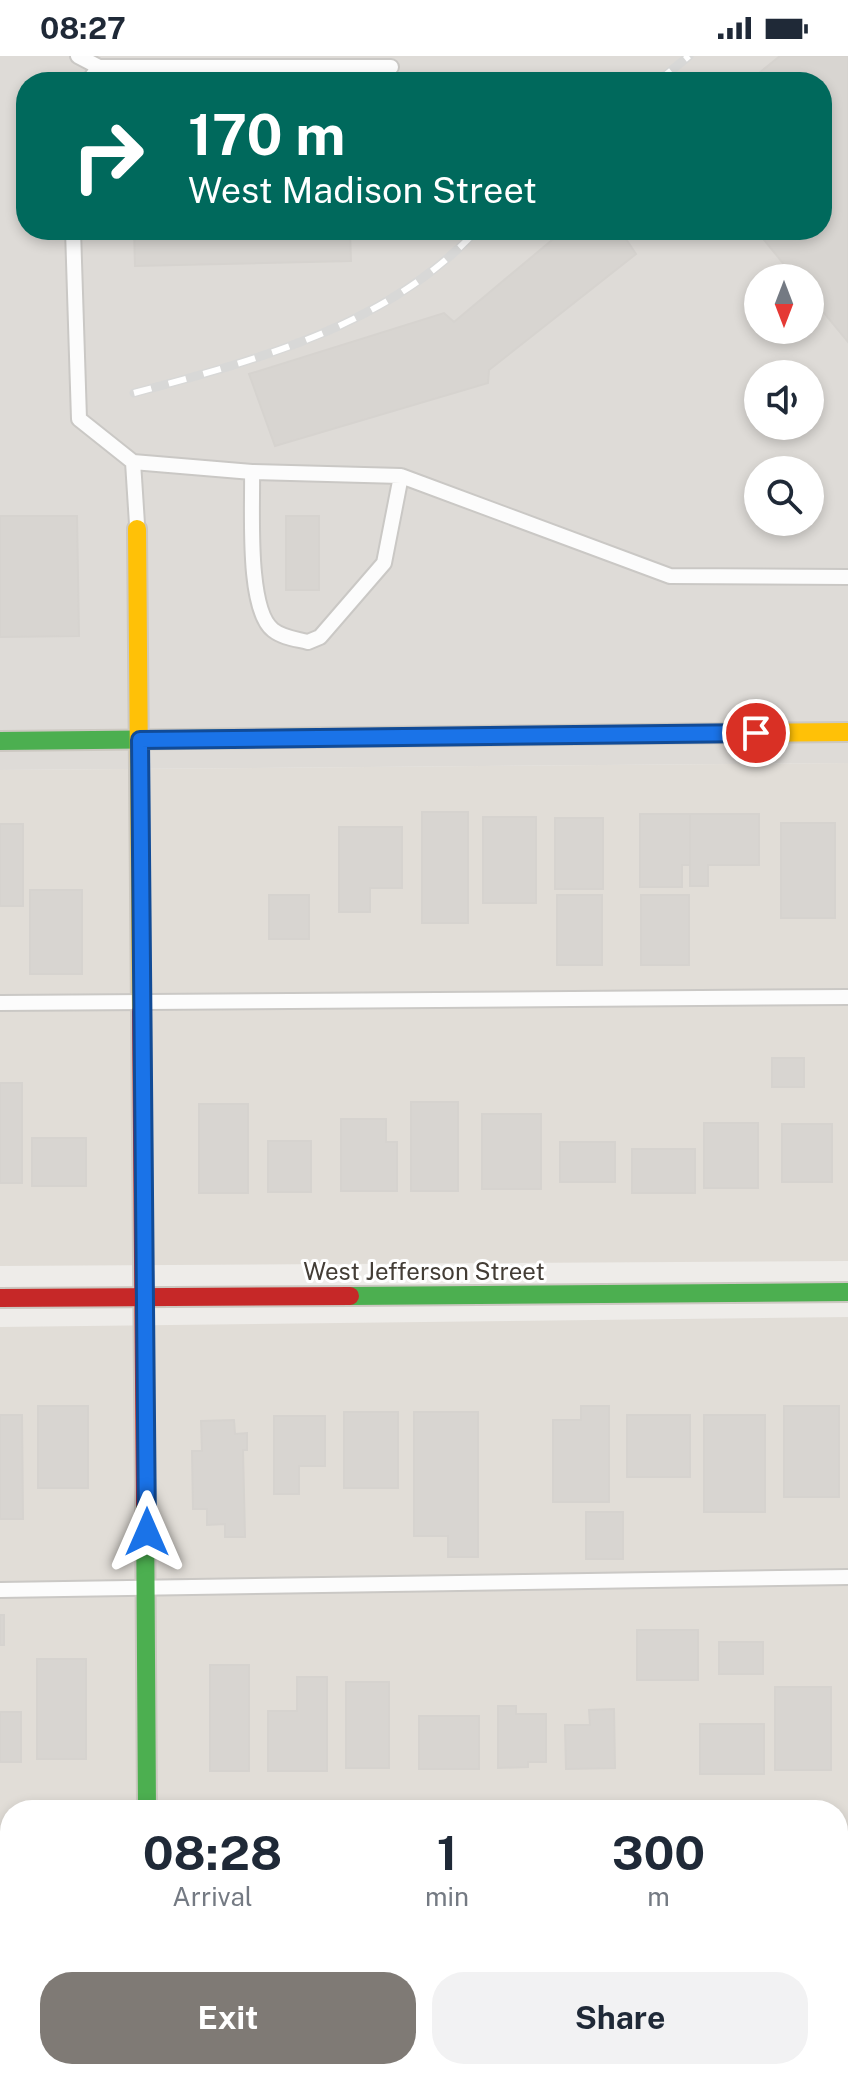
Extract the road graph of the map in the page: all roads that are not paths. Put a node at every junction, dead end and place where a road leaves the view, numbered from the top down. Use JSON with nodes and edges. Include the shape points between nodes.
{"nodes":[{"id":1,"x":78,"y":56,"type":"edge"},
{"id":2,"x":99,"y":67,"type":"junction"},
{"id":3,"x":391,"y":67,"type":"dead end"},
{"id":4,"x":95,"y":72,"type":"edge"},
{"id":5,"x":73,"y":240,"type":"edge"},
{"id":6,"x":133,"y":462,"type":"junction"},
{"id":7,"x":252,"y":472,"type":"junction"},
{"id":8,"x":401,"y":476,"type":"junction"},
{"id":9,"x":137,"y":529,"type":"joint"},
{"id":10,"x":848,"y":577,"type":"edge"},
{"id":11,"x":848,"y":732,"type":"edge"},
{"id":12,"x":140,"y":740,"type":"junction"},
{"id":13,"x":0,"y":741,"type":"edge"},
{"id":14,"x":848,"y":997,"type":"edge"},
{"id":15,"x":144,"y":1002,"type":"junction"},
{"id":16,"x":0,"y":1003,"type":"edge"},
{"id":17,"x":848,"y":1292,"type":"edge"},
{"id":18,"x":146,"y":1297,"type":"junction"},
{"id":19,"x":0,"y":1298,"type":"edge"},
{"id":20,"x":848,"y":1577,"type":"edge"},
{"id":21,"x":0,"y":1590,"type":"edge"},
{"id":22,"x":148,"y":1590,"type":"junction"},
{"id":23,"x":147,"y":1800,"type":"edge"}],
"edges":[{"from":1,"to":2,"type":"lane"},
{"from":2,"to":3,"type":"lane"},
{"from":2,"to":4,"type":"lane"},
{"from":5,"to":6,"type":"lane","via":[[79,419]]},
{"from":6,"to":7,"type":"lane"},
{"from":6,"to":9,"type":"lane"},
{"from":7,"to":8,"type":"lane"},
{"from":7,"to":8,"type":"lane","via":[[256,590],[262,615],[271,629],[308,642],[320,637],[384,563]]},
{"from":8,"to":10,"type":"lane","via":[[670,576]]},
{"from":9,"to":12,"type":"street"},
{"from":11,"to":12,"type":"street"},
{"from":12,"to":13,"type":"street"},
{"from":12,"to":15,"type":"street"},
{"from":14,"to":15,"type":"lane"},
{"from":15,"to":16,"type":"lane"},
{"from":15,"to":18,"type":"street"},
{"from":17,"to":18,"type":"street","name":"West Jefferson Street"},
{"from":18,"to":19,"type":"street","name":"West Jefferson Street"},
{"from":18,"to":22,"type":"street"},
{"from":20,"to":22,"type":"lane"},
{"from":21,"to":22,"type":"lane"},
{"from":22,"to":23,"type":"street"}]}
